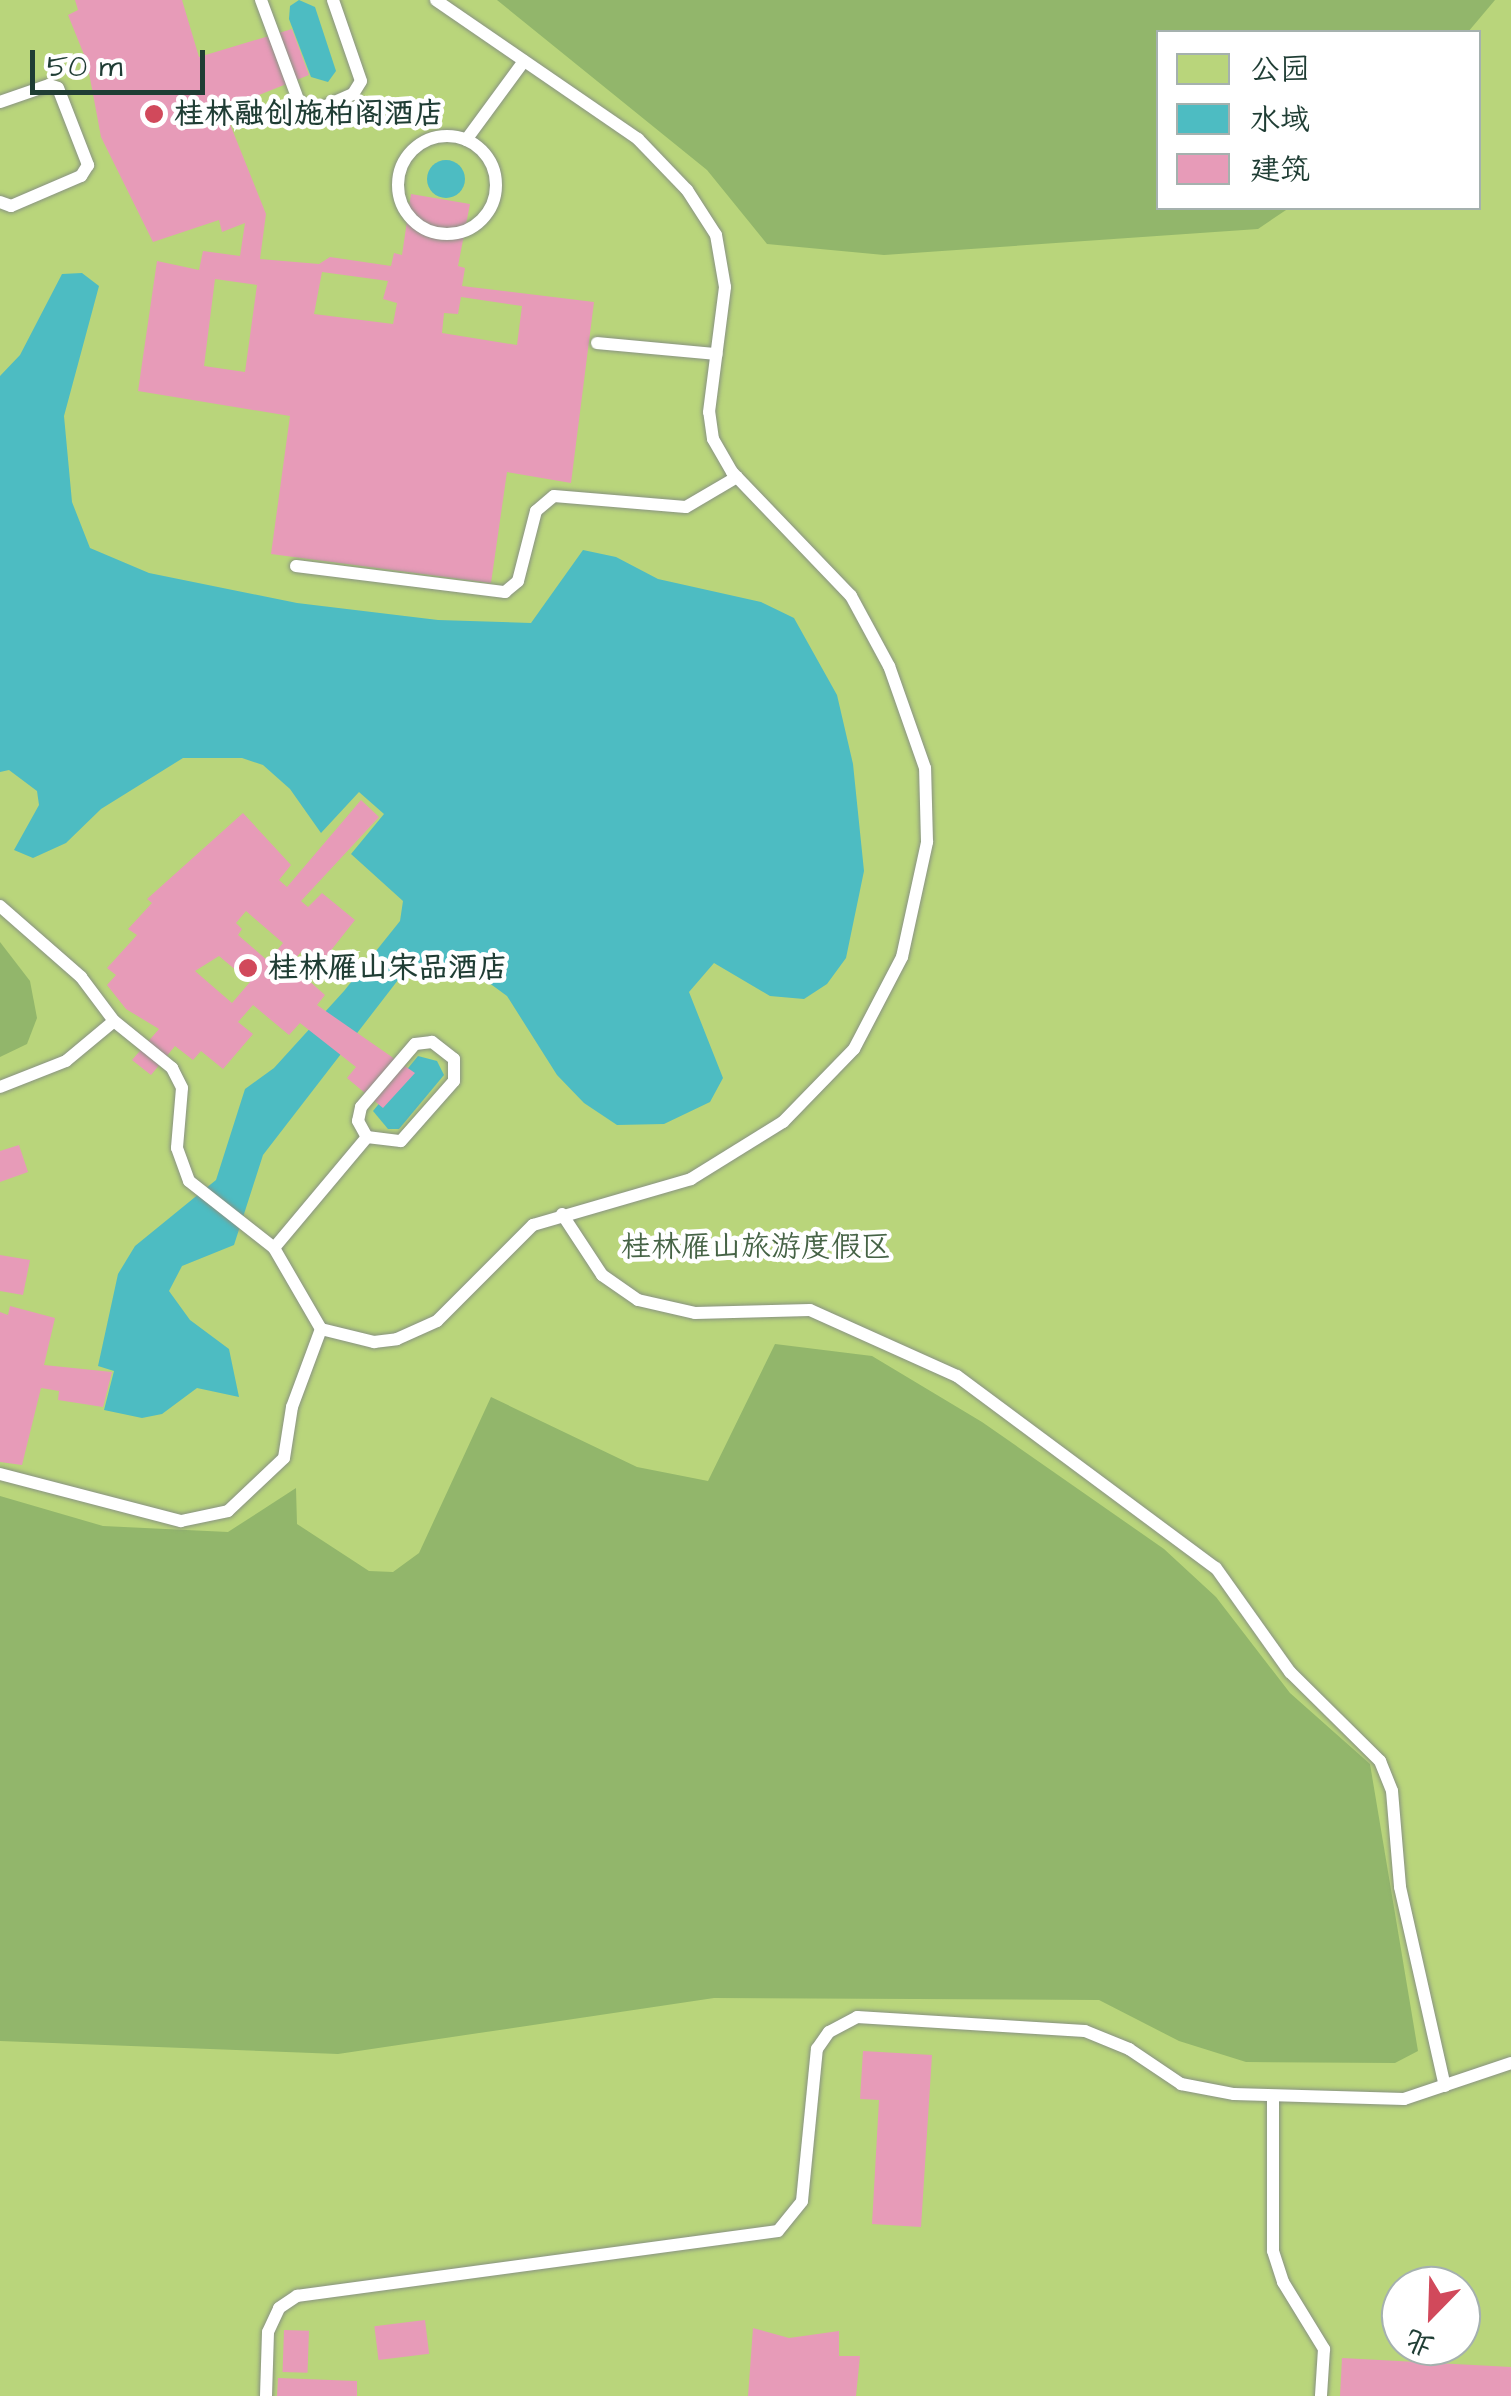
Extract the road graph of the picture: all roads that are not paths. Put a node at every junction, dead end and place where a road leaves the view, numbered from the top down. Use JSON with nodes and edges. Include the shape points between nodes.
{"nodes":[{"id":1,"x":261,"y":0,"type":"edge"},
{"id":2,"x":333,"y":0,"type":"edge"},
{"id":3,"x":436,"y":0,"type":"edge"},
{"id":4,"x":524,"y":61,"type":"junction"},
{"id":5,"x":0,"y":102,"type":"edge"},
{"id":6,"x":466,"y":140,"type":"junction"},
{"id":7,"x":0,"y":202,"type":"edge"},
{"id":8,"x":597,"y":343,"type":"dead end"},
{"id":9,"x":716,"y":354,"type":"junction"},
{"id":10,"x":737,"y":477,"type":"junction"},
{"id":11,"x":296,"y":566,"type":"dead end"},
{"id":12,"x":0,"y":906,"type":"edge"},
{"id":13,"x":114,"y":1022,"type":"junction"},
{"id":14,"x":0,"y":1086,"type":"edge"},
{"id":15,"x":367,"y":1137,"type":"junction"},
{"id":16,"x":562,"y":1214,"type":"junction"},
{"id":17,"x":274,"y":1248,"type":"junction"},
{"id":18,"x":321,"y":1329,"type":"junction"},
{"id":19,"x":0,"y":1474,"type":"edge"},
{"id":20,"x":1511,"y":2063,"type":"edge"},
{"id":21,"x":1445,"y":2086,"type":"junction"},
{"id":22,"x":1273,"y":2096,"type":"junction"},
{"id":23,"x":266,"y":2396,"type":"edge"},
{"id":24,"x":1321,"y":2396,"type":"edge"}],
"edges":[{"from":1,"to":2,"type":"lane","via":[[299,102],[314,111],[353,94],[361,80]]},
{"from":3,"to":4,"type":"lane"},
{"from":4,"to":6,"type":"lane"},
{"from":4,"to":9,"type":"lane","via":[[638,139],[709,221],[720,245],[724,287]]},
{"from":5,"to":7,"type":"lane","via":[[49,85],[58,88],[88,164],[81,176],[22,202]]},
{"from":6,"to":6,"type":"lane","via":[[429,139],[405,158],[397,188],[401,204],[424,229],[441,234],[473,227],[494,200],[493,168]]},
{"from":8,"to":9,"type":"lane"},
{"from":9,"to":10,"type":"lane","via":[[710,426]]},
{"from":10,"to":11,"type":"lane","via":[[686,507],[554,496],[536,511],[518,582],[504,592]]},
{"from":10,"to":16,"type":"lane","via":[[829,568],[890,666],[925,768],[927,842],[918,901],[902,956],[854,1049],[784,1122],[691,1180],[651,1196]]},
{"from":12,"to":13,"type":"lane","via":[[80,977]]},
{"from":13,"to":14,"type":"lane","via":[[66,1061]]},
{"from":13,"to":17,"type":"lane","via":[[172,1068],[182,1088],[177,1148],[190,1181]]},
{"from":15,"to":15,"type":"lane","via":[[401,1141],[454,1081],[454,1059],[432,1042],[415,1044],[360,1107],[358,1121]]},
{"from":15,"to":17,"type":"lane"},
{"from":16,"to":18,"type":"lane","via":[[512,1241],[470,1293],[420,1332],[374,1342]]},
{"from":16,"to":21,"type":"lane","via":[[602,1275],[638,1300],[695,1313],[810,1310],[957,1376],[1224,1576],[1290,1672],[1380,1760],[1395,1814],[1400,1887]]},
{"from":17,"to":18,"type":"lane"},
{"from":18,"to":19,"type":"lane","via":[[292,1407],[284,1458],[228,1511],[182,1520]]},
{"from":20,"to":21,"type":"lane"},
{"from":21,"to":22,"type":"lane","via":[[1404,2099]]},
{"from":22,"to":23,"type":"lane","via":[[1180,2084],[1130,2049],[1085,2031],[880,2016],[848,2020],[817,2049],[802,2201],[778,2230],[297,2296],[279,2308],[268,2332]]},
{"from":22,"to":24,"type":"lane","via":[[1273,2252],[1283,2282],[1324,2349]]}]}
